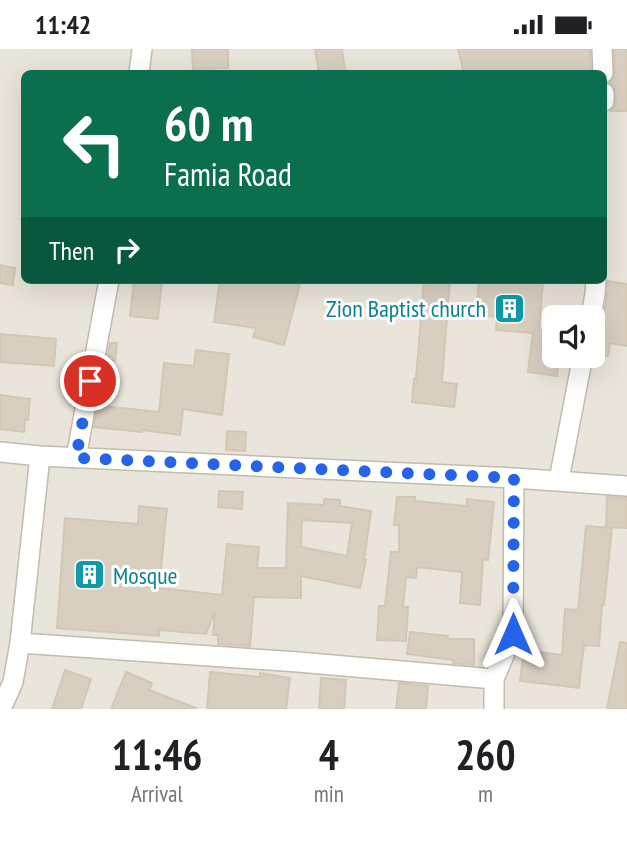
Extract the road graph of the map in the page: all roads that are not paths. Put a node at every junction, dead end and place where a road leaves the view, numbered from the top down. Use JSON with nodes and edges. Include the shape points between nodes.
{"nodes":[{"id":1,"x":142,"y":49,"type":"edge"},
{"id":2,"x":602,"y":49,"type":"edge"},
{"id":3,"x":139,"y":70,"type":"edge"},
{"id":4,"x":603,"y":70,"type":"edge"},
{"id":5,"x":108,"y":284,"type":"edge"},
{"id":6,"x":596,"y":284,"type":"edge"},
{"id":7,"x":593,"y":305,"type":"edge"},
{"id":8,"x":581,"y":368,"type":"edge"},
{"id":9,"x":0,"y":451,"type":"edge"},
{"id":10,"x":40,"y":456,"type":"junction"},
{"id":11,"x":76,"y":458,"type":"junction"},
{"id":12,"x":514,"y":478,"type":"junction"},
{"id":13,"x":559,"y":480,"type":"junction"},
{"id":14,"x":627,"y":486,"type":"edge"},
{"id":15,"x":20,"y":643,"type":"junction"},
{"id":16,"x":494,"y":679,"type":"junction"},
{"id":17,"x":1,"y":709,"type":"edge"},
{"id":18,"x":494,"y":709,"type":"edge"}],
"edges":[{"from":1,"to":3,"type":"street"},
{"from":2,"to":4,"type":"street"},
{"from":5,"to":11,"type":"street"},
{"from":6,"to":7,"type":"street"},
{"from":8,"to":13,"type":"street"},
{"from":9,"to":10,"type":"street"},
{"from":10,"to":11,"type":"street"},
{"from":10,"to":15,"type":"street"},
{"from":11,"to":12,"type":"street"},
{"from":12,"to":13,"type":"street"},
{"from":12,"to":16,"type":"street","via":[[513,634]]},
{"from":13,"to":14,"type":"street"},
{"from":15,"to":16,"type":"street"},
{"from":15,"to":17,"type":"street","via":[[13,682]]},
{"from":16,"to":18,"type":"street"}]}
